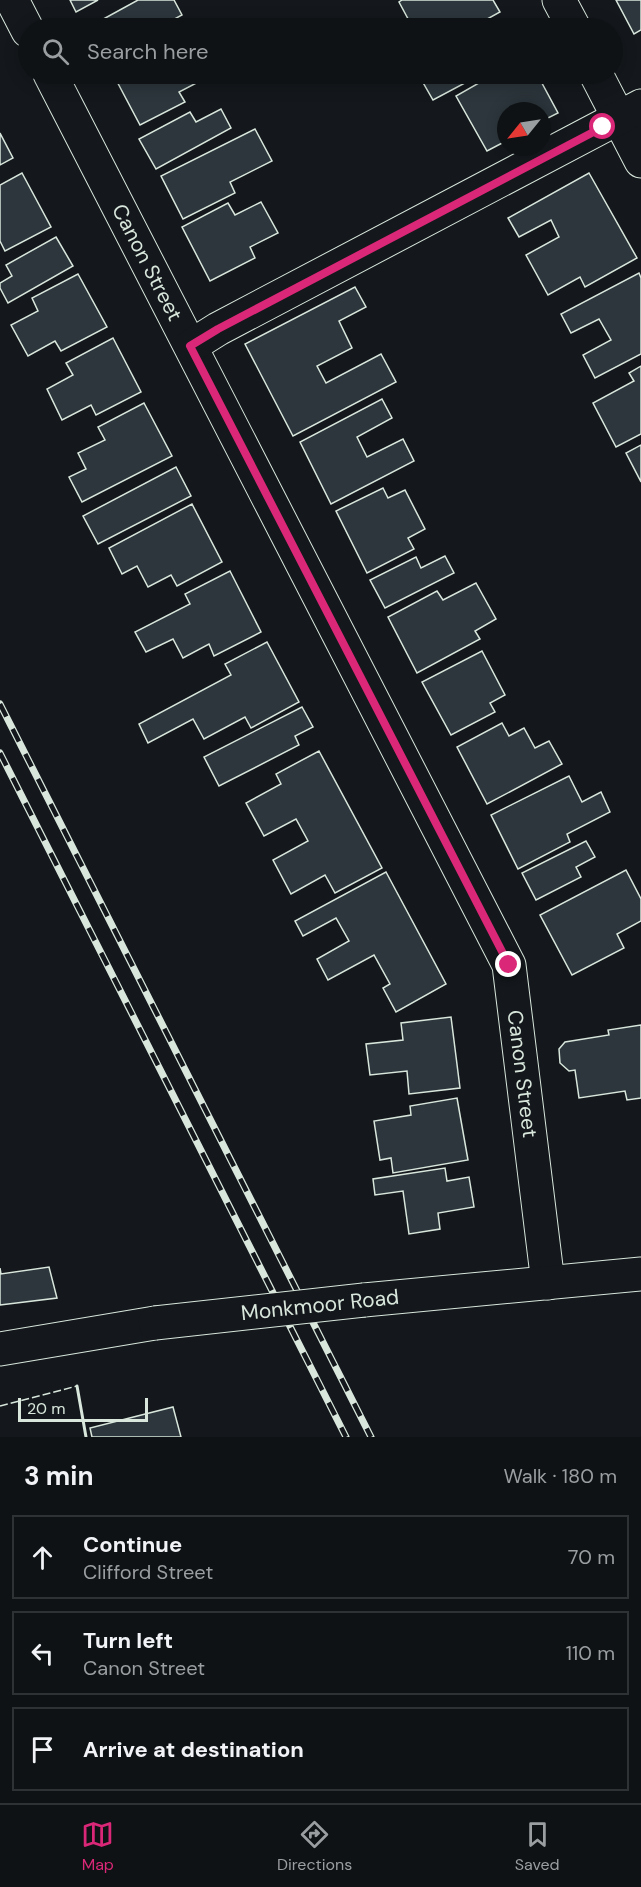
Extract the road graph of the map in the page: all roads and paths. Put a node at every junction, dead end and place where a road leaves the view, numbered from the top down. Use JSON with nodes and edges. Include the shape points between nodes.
{"nodes":[{"id":1,"x":12,"y":0,"type":"edge"},
{"id":2,"x":559,"y":0,"type":"edge"},
{"id":3,"x":21,"y":18,"type":"edge"},
{"id":4,"x":569,"y":18,"type":"edge"},
{"id":5,"x":55,"y":84,"type":"edge"},
{"id":6,"x":605,"y":84,"type":"edge"},
{"id":7,"x":630,"y":112,"type":"edge"},
{"id":8,"x":641,"y":161,"type":"edge"},
{"id":9,"x":190,"y":346,"type":"junction"},
{"id":10,"x":641,"y":1274,"type":"edge"},
{"id":11,"x":548,"y":1283,"type":"junction"},
{"id":12,"x":0,"y":1349,"type":"edge"}],
"edges":[{"from":1,"to":3,"type":"street"},
{"from":2,"to":4,"type":"street"},
{"from":5,"to":9,"type":"street","name":"Canon Street"},
{"from":6,"to":7,"type":"street"},
{"from":7,"to":8,"type":"street"},
{"from":7,"to":9,"type":"street"},
{"from":9,"to":11,"type":"street","name":"Canon Street","via":[[509,965]]},
{"from":10,"to":11,"type":"street","name":"Monkmoor Road"},
{"from":11,"to":12,"type":"street","name":"Monkmoor Road","bridge":true,"via":[[155,1323]]}]}
